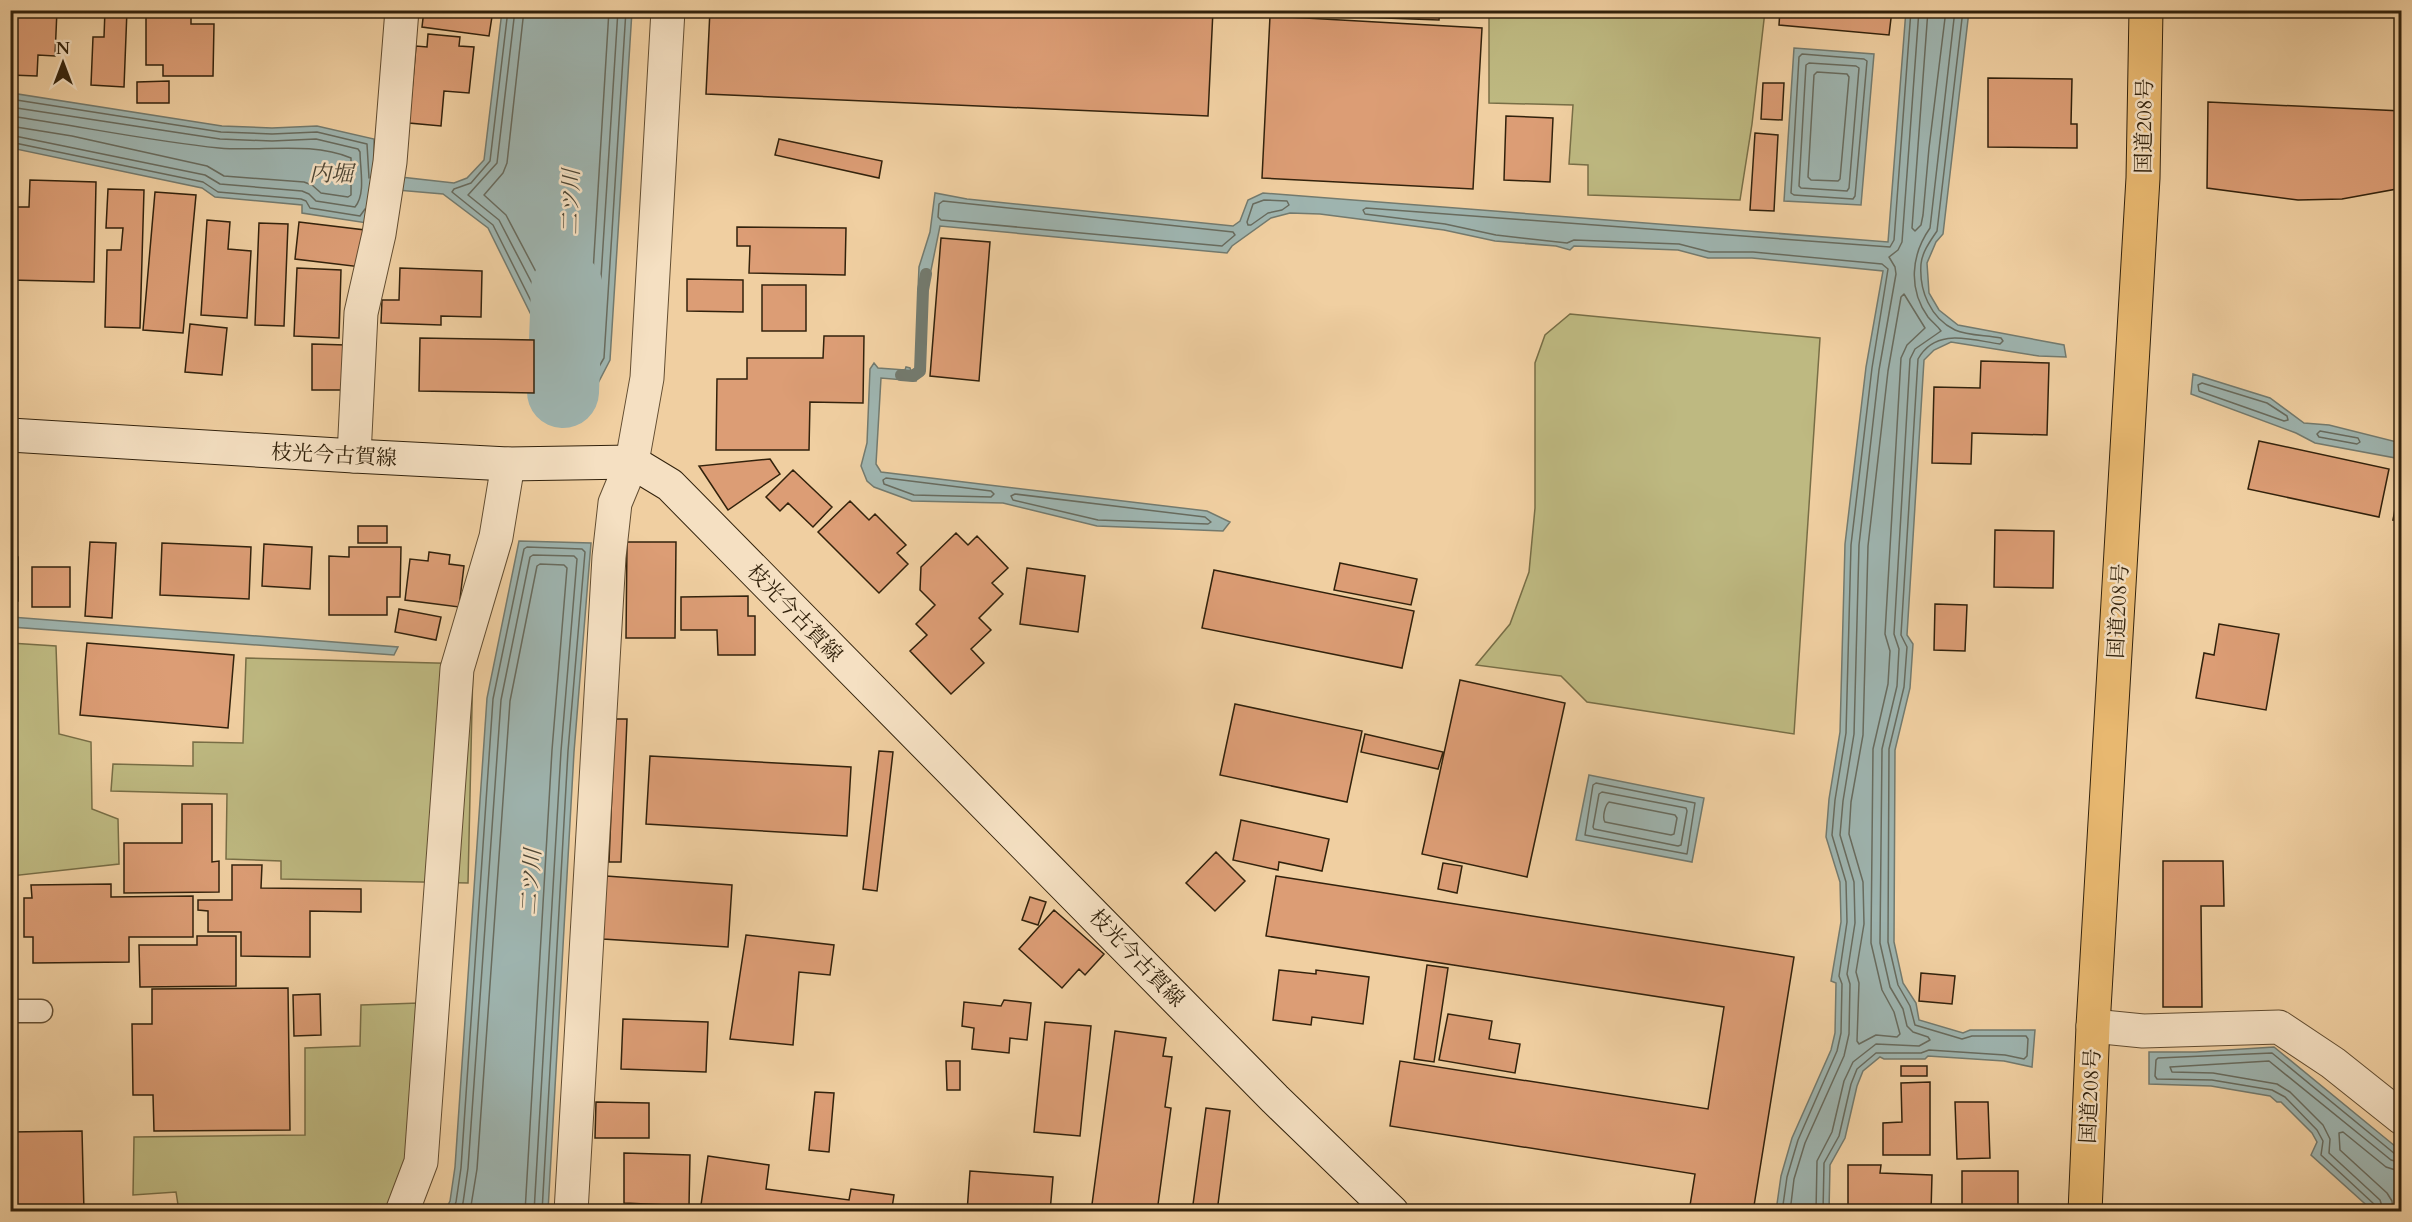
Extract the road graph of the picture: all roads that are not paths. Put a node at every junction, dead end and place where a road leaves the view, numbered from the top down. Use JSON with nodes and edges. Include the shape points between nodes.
{"nodes":[{"id":1,"x":402,"y":10,"type":"edge"},
{"id":2,"x":668,"y":10,"type":"edge"},
{"id":3,"x":2146,"y":10,"type":"edge"},
{"id":4,"x":10,"y":435,"type":"edge"},
{"id":5,"x":354,"y":456,"type":"junction"},
{"id":6,"x":632,"y":462,"type":"junction"},
{"id":7,"x":508,"y":464,"type":"junction"},
{"id":8,"x":10,"y":1011,"type":"edge"},
{"id":9,"x":40,"y":1011,"type":"dead end"},
{"id":10,"x":2093,"y":1029,"type":"junction"},
{"id":11,"x":2402,"y":1118,"type":"edge"},
{"id":12,"x":402,"y":1212,"type":"edge"},
{"id":13,"x":571,"y":1212,"type":"edge"},
{"id":14,"x":1392,"y":1212,"type":"edge"},
{"id":15,"x":2085,"y":1212,"type":"edge"}],
"edges":[{"from":1,"to":5,"type":"street","via":[[387,183],[361,313]]},
{"from":2,"to":6,"type":"street","via":[[647,378]]},
{"from":3,"to":10,"type":"highway","name":"国道208号","via":[[2143,178]]},
{"from":4,"to":5,"type":"street","name":"枝光今古賀線"},
{"from":5,"to":7,"type":"street","name":"枝光今古賀線"},
{"from":6,"to":7,"type":"street","name":"枝光今古賀線"},
{"from":6,"to":13,"type":"street","via":[[615,503],[609,556]]},
{"from":6,"to":14,"type":"street","name":"枝光今古賀線","via":[[670,485],[1275,1099]]},
{"from":7,"to":12,"type":"street","via":[[496,537],[457,669],[421,1162]]},
{"from":8,"to":9,"type":"lane"},
{"from":10,"to":11,"type":"street","via":[[2278,1027],[2333,1063]]},
{"from":10,"to":15,"type":"highway","name":"国道208号"}]}
